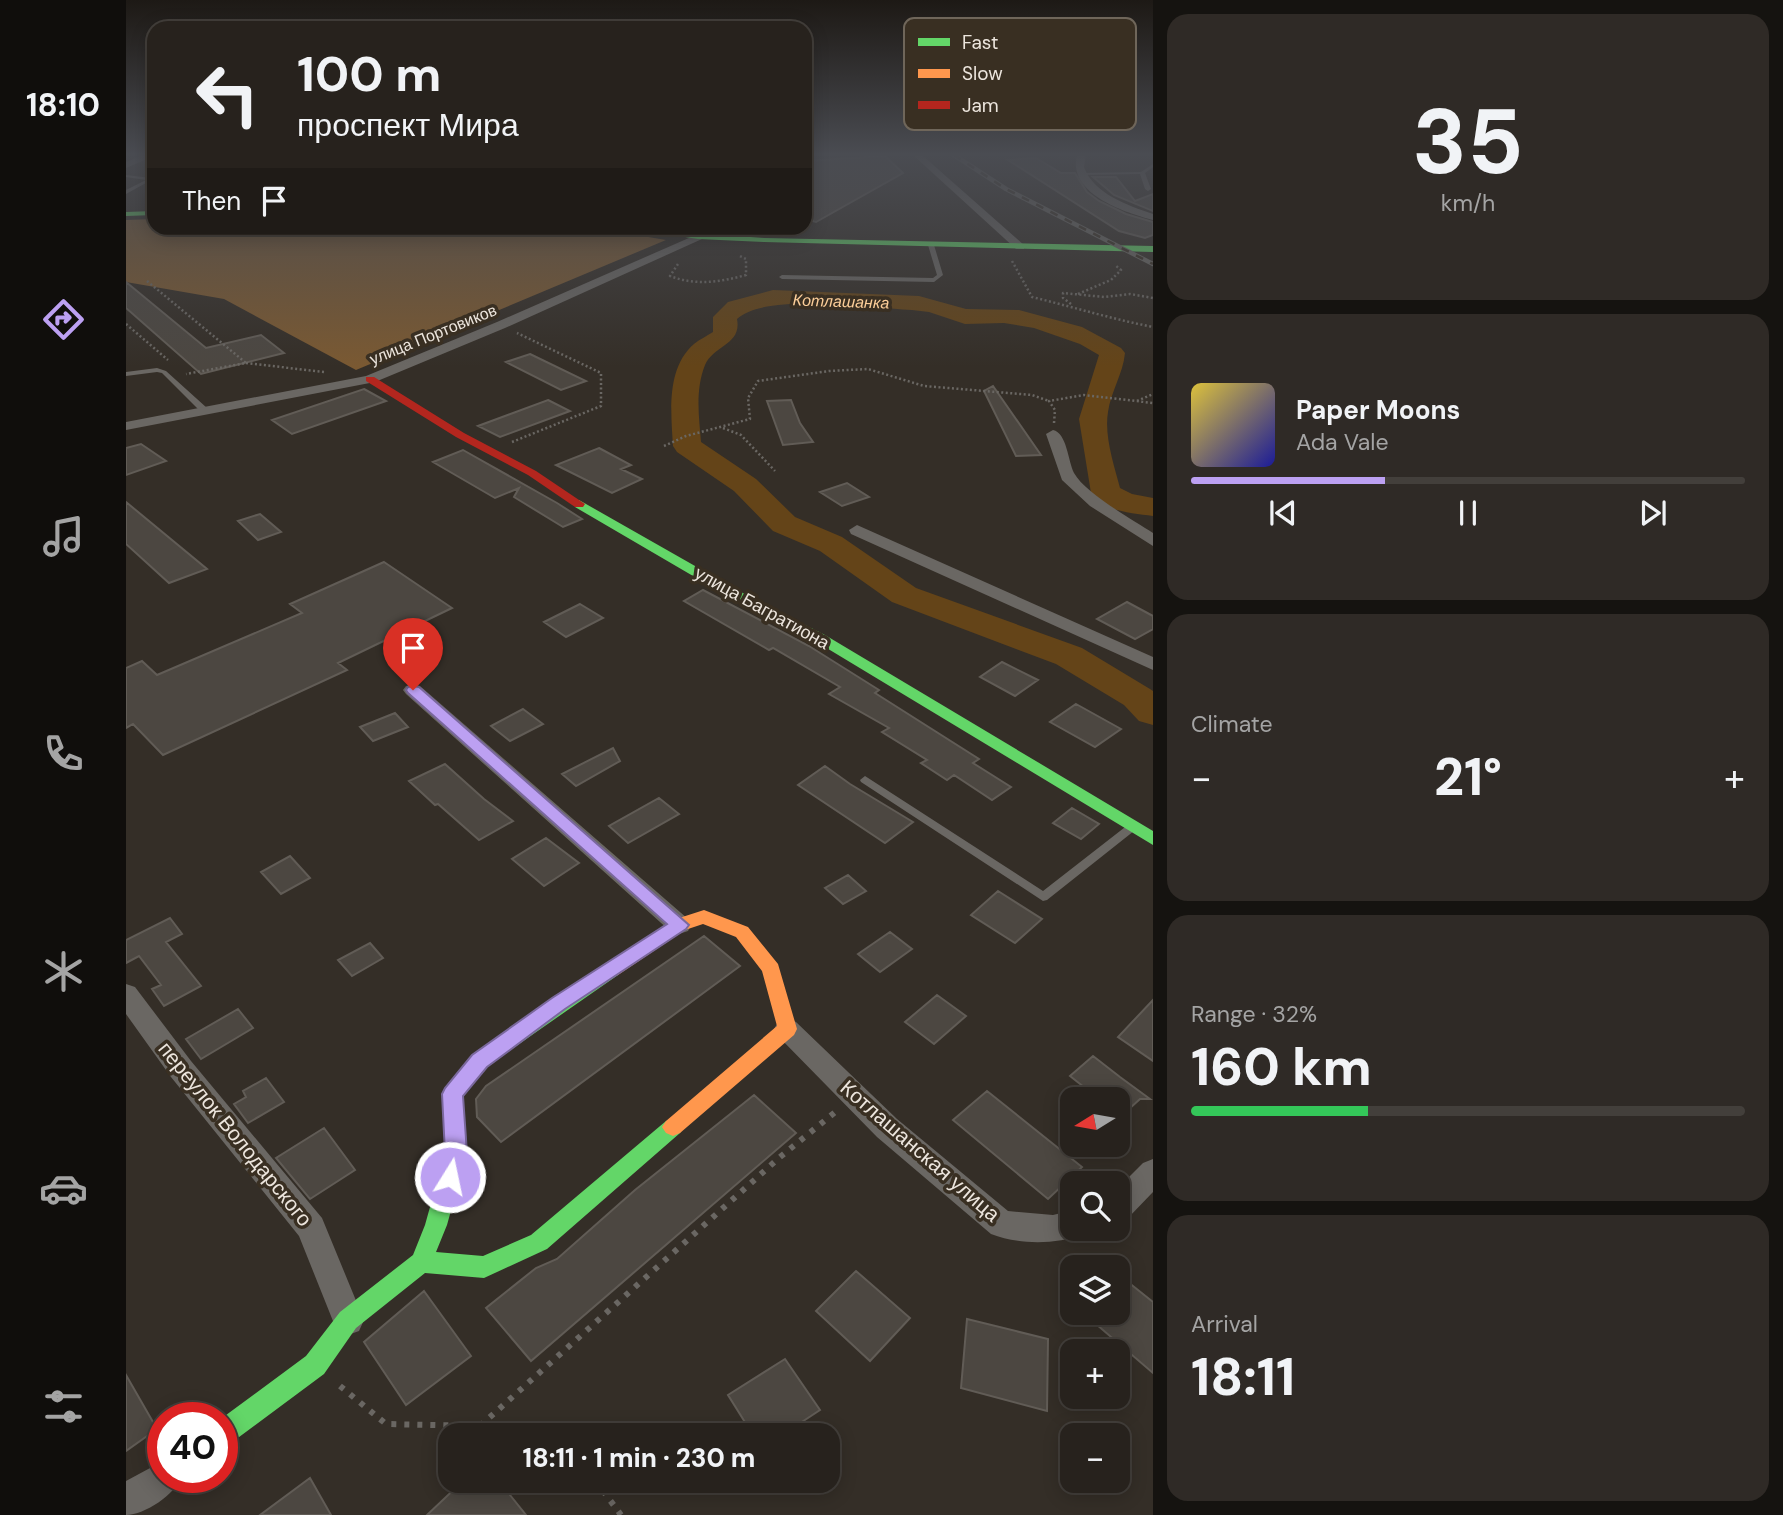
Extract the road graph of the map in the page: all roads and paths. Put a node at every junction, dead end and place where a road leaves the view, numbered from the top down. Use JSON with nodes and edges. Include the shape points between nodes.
{"nodes":[{"id":1,"x":988,"y":226,"type":"edge"},
{"id":2,"x":686,"y":235,"type":"edge"},
{"id":3,"x":730,"y":235,"type":"edge"},
{"id":4,"x":931,"y":245,"type":"junction"},
{"id":5,"x":1153,"y":249,"type":"edge"},
{"id":6,"x":731,"y":252,"type":"dead end"},
{"id":7,"x":1015,"y":253,"type":"junction"},
{"id":8,"x":684,"y":260,"type":"dead end"},
{"id":9,"x":782,"y":277,"type":"dead end"},
{"id":10,"x":147,"y":281,"type":"dead end"},
{"id":11,"x":1153,"y":298,"type":"edge"},
{"id":12,"x":1074,"y":307,"type":"junction"},
{"id":13,"x":126,"y":324,"type":"edge"},
{"id":14,"x":501,"y":325,"type":"junction"},
{"id":15,"x":1153,"y":327,"type":"edge"},
{"id":16,"x":246,"y":363,"type":"junction"},
{"id":17,"x":176,"y":366,"type":"dead end"},
{"id":18,"x":126,"y":374,"type":"edge"},
{"id":19,"x":186,"y":374,"type":"dead end"},
{"id":20,"x":370,"y":379,"type":"junction"},
{"id":21,"x":1153,"y":394,"type":"edge"},
{"id":22,"x":1049,"y":401,"type":"junction"},
{"id":23,"x":1136,"y":401,"type":"junction"},
{"id":24,"x":1153,"y":403,"type":"edge"},
{"id":25,"x":204,"y":410,"type":"junction"},
{"id":26,"x":1055,"y":410,"type":"dead end"},
{"id":27,"x":126,"y":426,"type":"edge"},
{"id":28,"x":722,"y":428,"type":"junction"},
{"id":29,"x":1053,"y":434,"type":"dead end"},
{"id":30,"x":664,"y":446,"type":"dead end"},
{"id":31,"x":489,"y":450,"type":"junction"},
{"id":32,"x":775,"y":471,"type":"dead end"},
{"id":33,"x":858,"y":530,"type":"dead end"},
{"id":34,"x":1153,"y":541,"type":"edge"},
{"id":35,"x":1153,"y":664,"type":"edge"},
{"id":36,"x":413,"y":690,"type":"dead end"},
{"id":37,"x":865,"y":780,"type":"dead end"},
{"id":38,"x":1133,"y":827,"type":"junction"},
{"id":39,"x":1153,"y":838,"type":"edge"},
{"id":40,"x":679,"y":925,"type":"junction"},
{"id":41,"x":126,"y":994,"type":"edge"},
{"id":42,"x":787,"y":1029,"type":"junction"},
{"id":43,"x":887,"y":1128,"type":"junction"},
{"id":44,"x":1153,"y":1171,"type":"edge"},
{"id":45,"x":1130,"y":1195,"type":"edge"},
{"id":46,"x":1060,"y":1227,"type":"edge"},
{"id":47,"x":421,"y":1262,"type":"junction"},
{"id":48,"x":348,"y":1320,"type":"junction"},
{"id":49,"x":315,"y":1364,"type":"junction"},
{"id":50,"x":238,"y":1422,"type":"edge"},
{"id":51,"x":483,"y":1423,"type":"edge"},
{"id":52,"x":438,"y":1425,"type":"edge"},
{"id":53,"x":147,"y":1488,"type":"edge"},
{"id":54,"x":605,"y":1493,"type":"edge"},
{"id":55,"x":126,"y":1501,"type":"edge"},
{"id":56,"x":621,"y":1515,"type":"edge"}],
"edges":[{"from":1,"to":7,"type":"street"},
{"from":2,"to":14,"type":"street","name":"улица Портовиков"},
{"from":3,"to":4,"type":"street"},
{"from":4,"to":7,"type":"street"},
{"from":4,"to":9,"type":"lane","via":[[940,275],[934,280]]},
{"from":5,"to":7,"type":"street"},
{"from":6,"to":8,"type":"path","via":[[746,259],[746,275],[720,282],[682,281],[670,275]]},
{"from":7,"to":12,"type":"path","via":[[1032,297]]},
{"from":10,"to":16,"type":"path"},
{"from":11,"to":12,"type":"path","via":[[1063,293]]},
{"from":12,"to":15,"type":"path"},
{"from":13,"to":17,"type":"path"},
{"from":14,"to":20,"type":"street","name":"улица Портовиков"},
{"from":14,"to":31,"type":"path","via":[[601,373],[601,406]]},
{"from":16,"to":19,"type":"path"},
{"from":16,"to":20,"type":"path"},
{"from":18,"to":25,"type":"lane","via":[[164,372]]},
{"from":20,"to":25,"type":"street","name":"улица Портовиков"},
{"from":20,"to":31,"type":"street","name":"улица Багратиона"},
{"from":21,"to":23,"type":"path"},
{"from":22,"to":23,"type":"path","via":[[1084,396]]},
{"from":22,"to":26,"type":"path"},
{"from":22,"to":28,"type":"path","via":[[1032,395],[924,386],[868,369],[829,371],[758,382],[748,398],[750,419]]},
{"from":23,"to":24,"type":"path"},
{"from":25,"to":27,"type":"street","name":"улица Портовиков"},
{"from":28,"to":30,"type":"path"},
{"from":28,"to":32,"type":"path","via":[[741,435]]},
{"from":29,"to":34,"type":"street","via":[[1068,477],[1096,503]]},
{"from":31,"to":38,"type":"street","name":"улица Багратиона","via":[[733,594],[820,638]]},
{"from":33,"to":35,"type":"street"},
{"from":36,"to":40,"type":"street"},
{"from":37,"to":38,"type":"lane","via":[[1043,897]]},
{"from":38,"to":39,"type":"street","name":"улица Багратиона"},
{"from":40,"to":42,"type":"street","via":[[704,917],[741,932],[771,969]]},
{"from":40,"to":47,"type":"street","via":[[479,1061],[452,1094],[456,1153]]},
{"from":41,"to":48,"type":"street","name":"переулок Володарского","via":[[311,1228]]},
{"from":42,"to":43,"type":"street","name":"Котлашанская улица"},
{"from":42,"to":47,"type":"street","via":[[539,1242],[484,1266]]},
{"from":43,"to":46,"type":"street","name":"Котлашанская улица","via":[[1002,1224]]},
{"from":43,"to":51,"type":"path","via":[[840,1108]]},
{"from":44,"to":45,"type":"street"},
{"from":47,"to":48,"type":"street"},
{"from":48,"to":49,"type":"street"},
{"from":49,"to":50,"type":"street"},
{"from":49,"to":52,"type":"path","via":[[386,1424]]},
{"from":53,"to":55,"type":"street"},
{"from":54,"to":56,"type":"path"}]}
